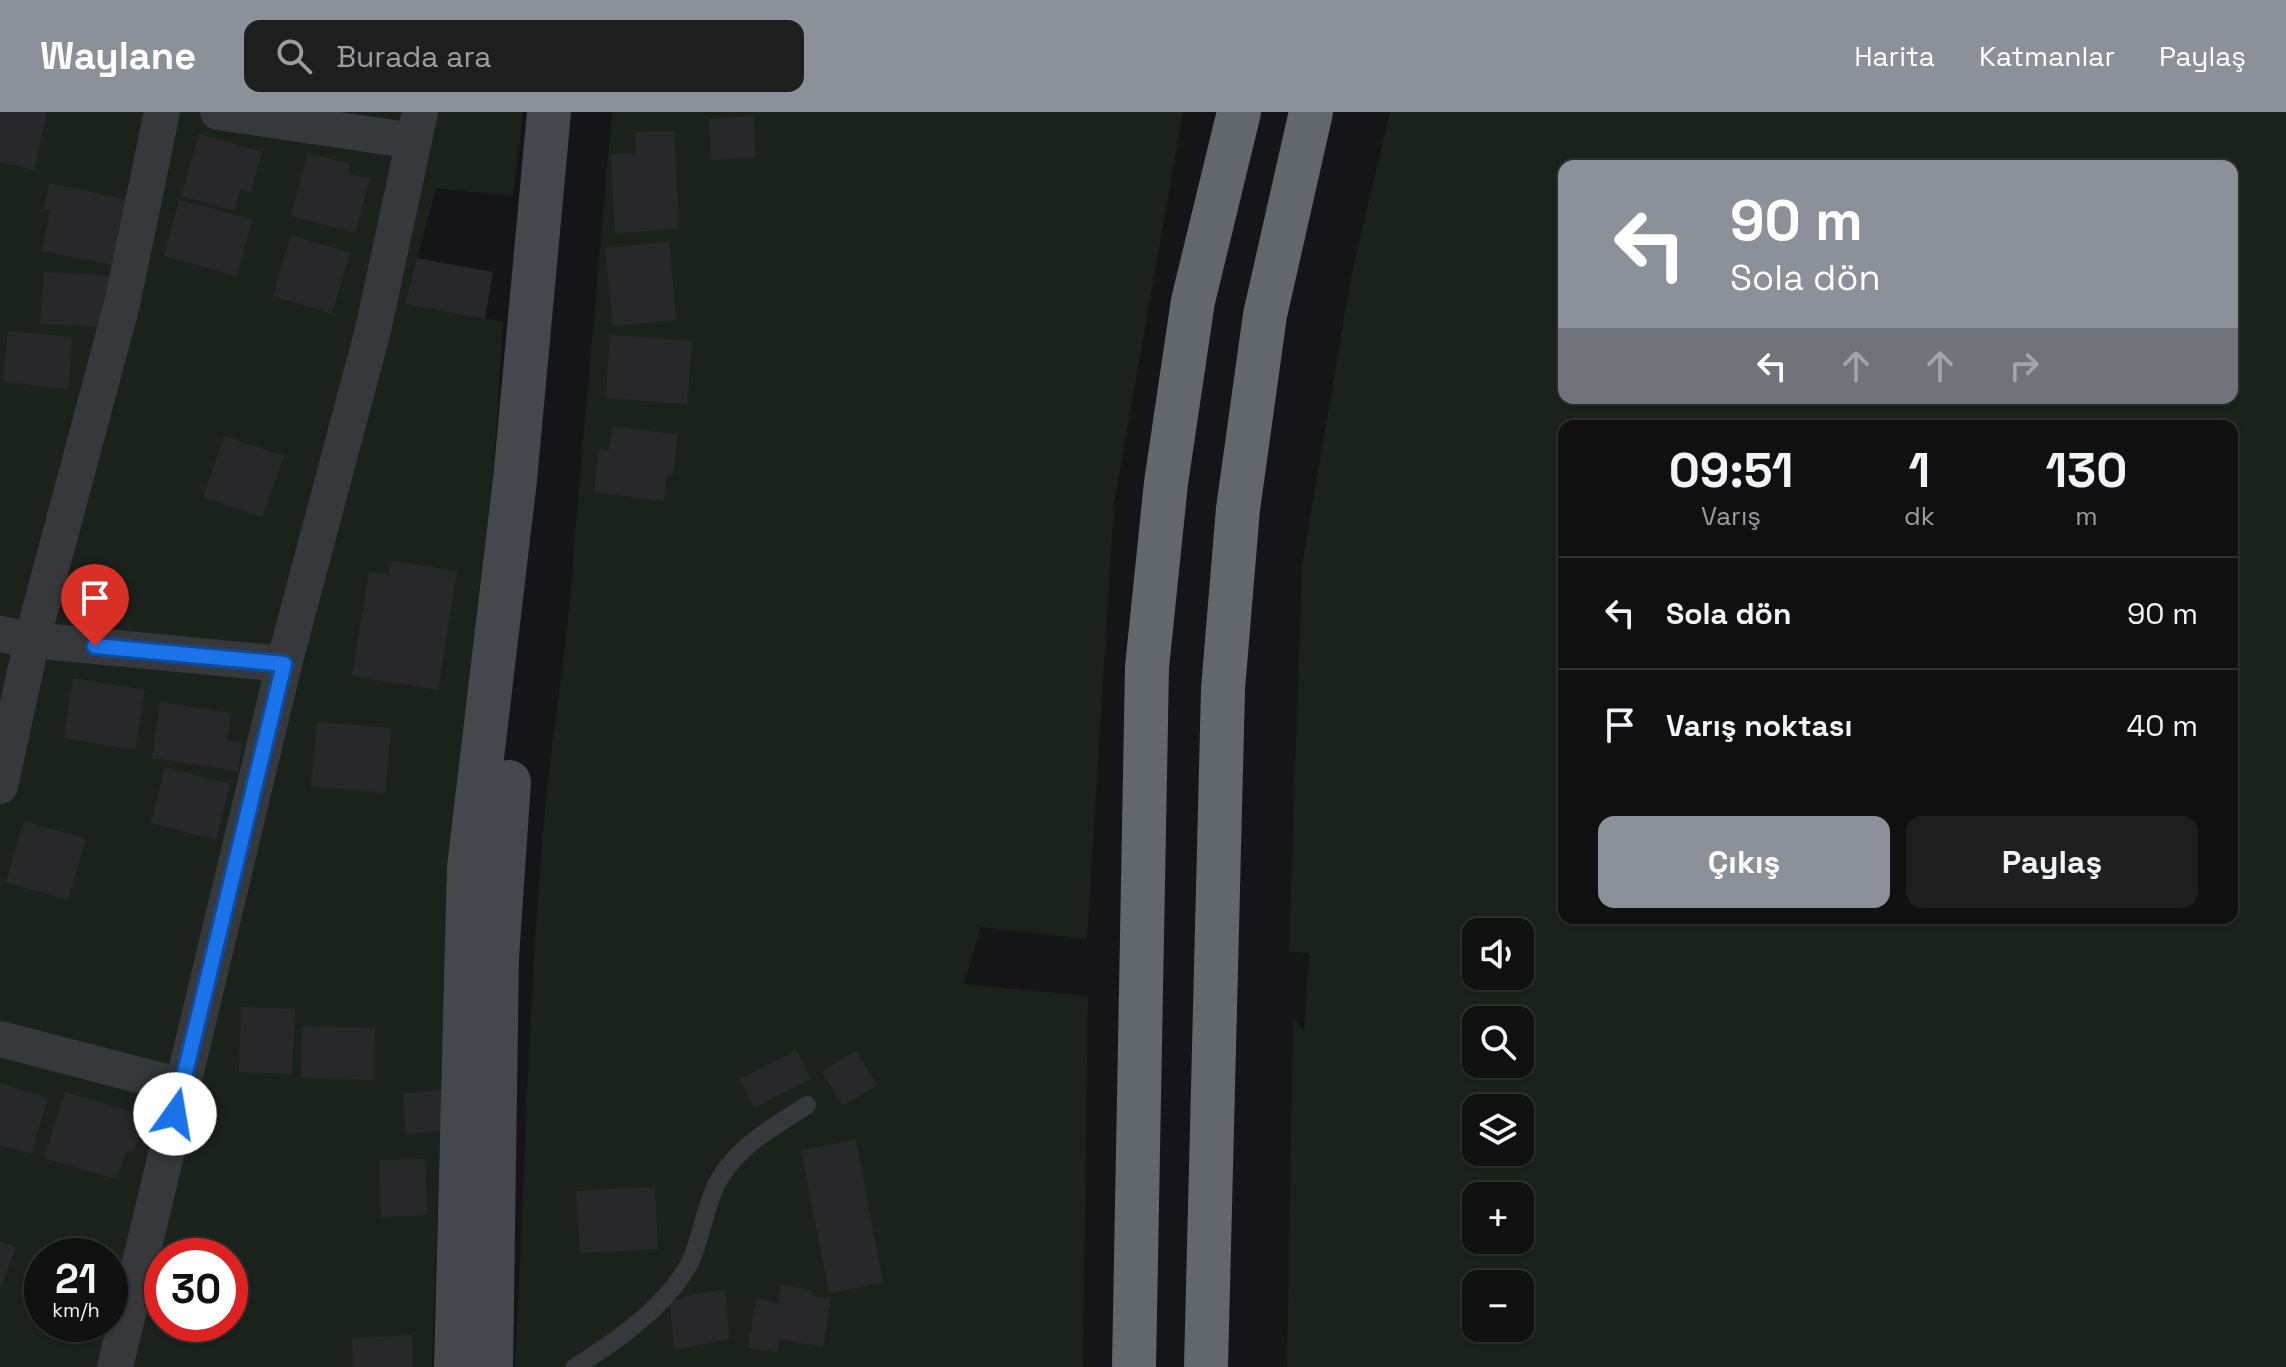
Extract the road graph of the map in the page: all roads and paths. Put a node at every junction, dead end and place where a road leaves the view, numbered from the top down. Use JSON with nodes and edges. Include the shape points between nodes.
{"nodes":[{"id":1,"x":162,"y":112,"type":"edge"},
{"id":2,"x":218,"y":112,"type":"edge"},
{"id":3,"x":549,"y":112,"type":"edge"},
{"id":4,"x":579,"y":112,"type":"edge"},
{"id":5,"x":1239,"y":112,"type":"edge"},
{"id":6,"x":1311,"y":112,"type":"edge"},
{"id":7,"x":417,"y":126,"type":"edge"},
{"id":8,"x":16,"y":637,"type":"edge"},
{"id":9,"x":284,"y":664,"type":"junction"},
{"id":10,"x":0,"y":786,"type":"edge"},
{"id":11,"x":0,"y":1039,"type":"edge"},
{"id":12,"x":181,"y":1086,"type":"junction"},
{"id":13,"x":807,"y":1105,"type":"dead end"},
{"id":14,"x":115,"y":1367,"type":"edge"},
{"id":15,"x":456,"y":1367,"type":"edge"},
{"id":16,"x":491,"y":1367,"type":"edge"},
{"id":17,"x":575,"y":1367,"type":"edge"},
{"id":18,"x":1134,"y":1367,"type":"edge"},
{"id":19,"x":1206,"y":1367,"type":"edge"}],
"edges":[{"from":1,"to":8,"type":"street","via":[[122,304]]},
{"from":2,"to":7,"type":"street"},
{"from":3,"to":15,"type":"main road","via":[[515,480],[469,867]]},
{"from":4,"to":16,"type":"main road","via":[[505,813],[497,957]]},
{"from":5,"to":18,"type":"highway","via":[[1193,301],[1166,483],[1147,667]]},
{"from":6,"to":19,"type":"highway","via":[[1265,315],[1238,509],[1223,689]]},
{"from":7,"to":9,"type":"street","via":[[373,330]]},
{"from":8,"to":9,"type":"street"},
{"from":8,"to":10,"type":"street"},
{"from":9,"to":12,"type":"street"},
{"from":11,"to":12,"type":"street"},
{"from":12,"to":14,"type":"street"},
{"from":13,"to":17,"type":"lane","via":[[748,1146],[725,1170],[690,1263],[665,1296],[610,1346]]}]}
